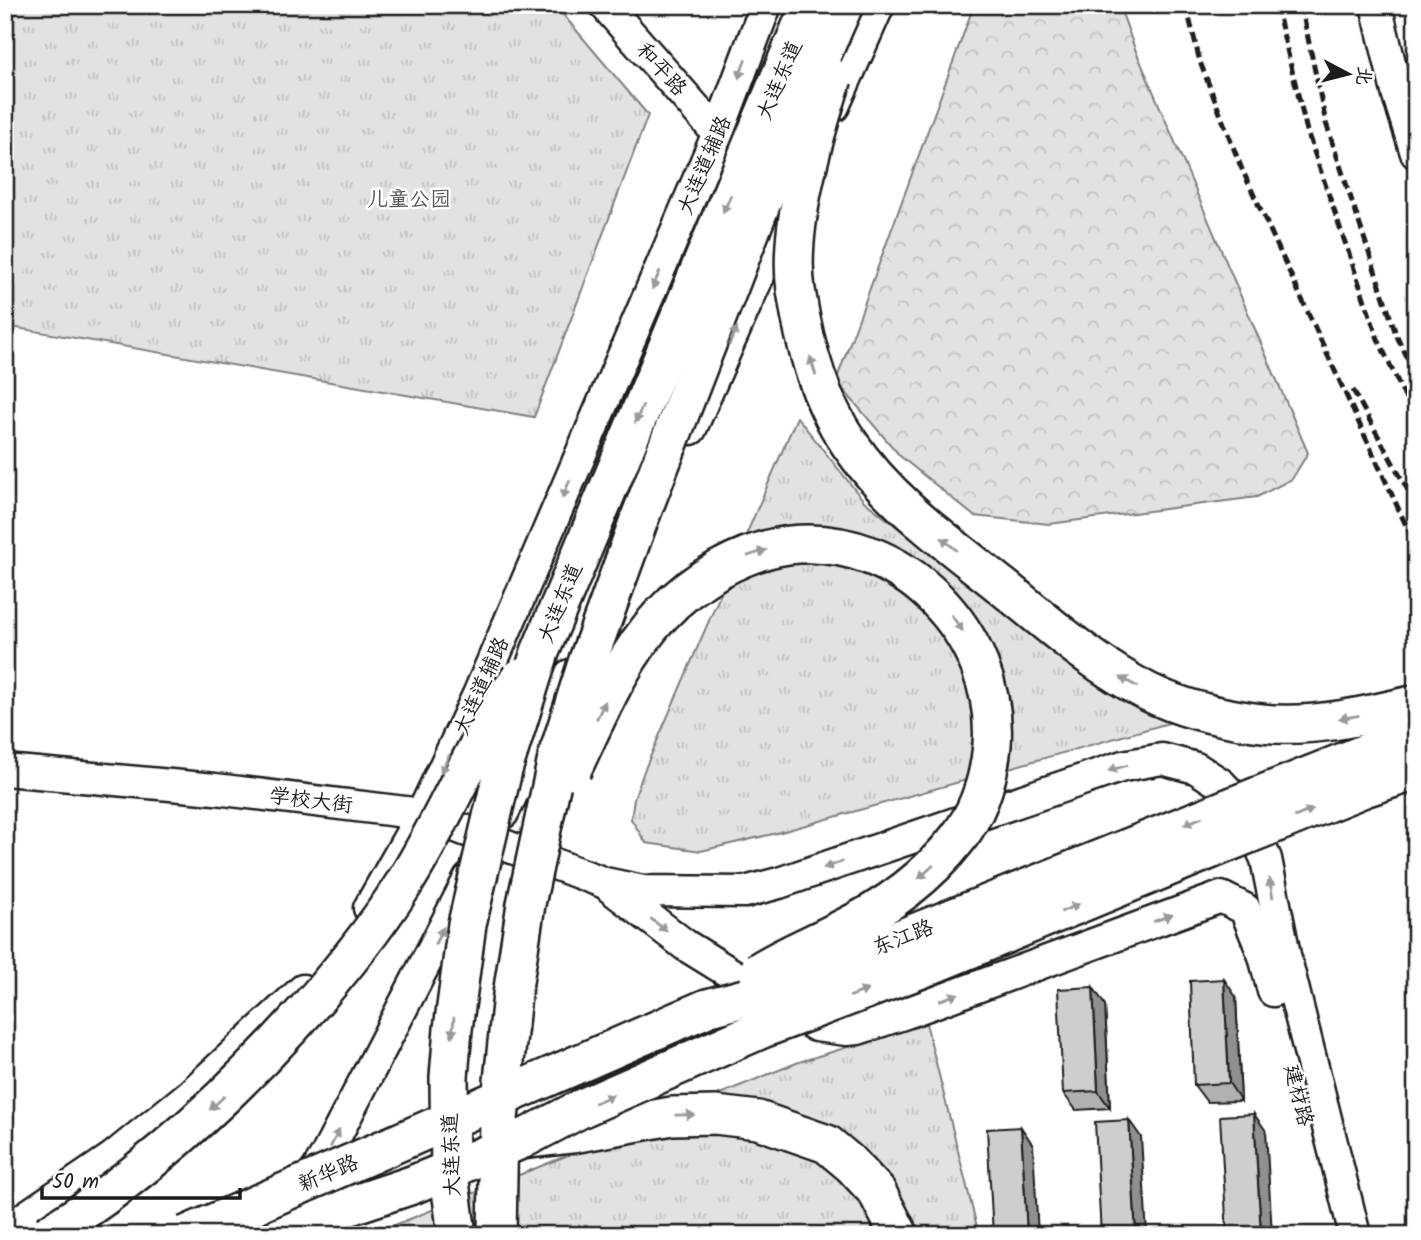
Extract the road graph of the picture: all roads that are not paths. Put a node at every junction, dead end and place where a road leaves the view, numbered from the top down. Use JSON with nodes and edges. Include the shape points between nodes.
{"nodes":[{"id":1,"x":605,"y":5,"type":"edge"},
{"id":2,"x":766,"y":5,"type":"edge"},
{"id":3,"x":810,"y":5,"type":"edge"},
{"id":4,"x":844,"y":5,"type":"edge"},
{"id":5,"x":854,"y":5,"type":"edge"},
{"id":6,"x":879,"y":5,"type":"edge"},
{"id":7,"x":1376,"y":5,"type":"edge"},
{"id":8,"x":718,"y":133,"type":"junction"},
{"id":9,"x":1416,"y":153,"type":"edge"},
{"id":10,"x":785,"y":216,"type":"junction"},
{"id":11,"x":540,"y":652,"type":"junction"},
{"id":12,"x":1416,"y":704,"type":"edge"},
{"id":13,"x":1416,"y":733,"type":"edge"},
{"id":14,"x":5,"y":770,"type":"edge"},
{"id":15,"x":1416,"y":771,"type":"edge"},
{"id":16,"x":422,"y":814,"type":"junction"},
{"id":17,"x":490,"y":838,"type":"junction"},
{"id":18,"x":540,"y":838,"type":"junction"},
{"id":19,"x":605,"y":883,"type":"junction"},
{"id":20,"x":707,"y":1008,"type":"junction"},
{"id":21,"x":521,"y":1140,"type":"junction"},
{"id":22,"x":393,"y":1146,"type":"joint"},
{"id":23,"x":498,"y":1173,"type":"junction"},
{"id":24,"x":450,"y":1182,"type":"junction"},
{"id":25,"x":412,"y":1185,"type":"junction"},
{"id":26,"x":5,"y":1231,"type":"edge"},
{"id":27,"x":47,"y":1235,"type":"edge"},
{"id":28,"x":186,"y":1235,"type":"edge"},
{"id":29,"x":270,"y":1235,"type":"edge"},
{"id":30,"x":279,"y":1235,"type":"edge"},
{"id":31,"x":333,"y":1235,"type":"edge"},
{"id":32,"x":437,"y":1235,"type":"edge"},
{"id":33,"x":457,"y":1235,"type":"edge"},
{"id":34,"x":496,"y":1235,"type":"edge"},
{"id":35,"x":516,"y":1235,"type":"edge"},
{"id":36,"x":899,"y":1235,"type":"edge"},
{"id":37,"x":1335,"y":1235,"type":"edge"},
{"id":38,"x":1354,"y":1235,"type":"edge"}],
"edges":[{"from":1,"to":8,"type":"street","name":"和平路"},
{"from":2,"to":8,"type":"street","name":"大连道辅路","one_way":true},
{"from":3,"to":11,"type":"main road","name":"大连东道","one_way":true,"bridge":true},
{"from":4,"to":18,"type":"main road","name":"大连东道","bridge":true,"via":[[799,106],[639,520],[570,713]]},
{"from":12,"to":5,"type":"main road","one_way":true,"bridge":true,"via":[[1287,724],[1256,723],[1162,698],[1111,672],[1075,645],[938,535],[868,469],[842,432],[816,375],[805,339],[793,263],[800,205]]},
{"from":6,"to":10,"type":"street"},
{"from":7,"to":9,"type":"street"},
{"from":8,"to":10,"type":"street","name":"和平路"},
{"from":8,"to":16,"type":"street","name":"大连道辅路","one_way":true},
{"from":17,"to":10,"type":"street","one_way":true,"via":[[703,403]]},
{"from":11,"to":24,"type":"main road","name":"大连东道","one_way":true,"bridge":true,"via":[[503,770],[467,925],[449,1077]]},
{"from":11,"to":27,"type":"main road","one_way":true,"bridge":true,"via":[[483,734],[402,886],[331,982],[265,1056],[185,1133]]},
{"from":13,"to":20,"type":"main road","name":"东江路","one_way":true,"bridge":true,"via":[[877,948]]},
{"from":14,"to":16,"type":"street","name":"学校大街"},
{"from":21,"to":15,"type":"main road","name":"东江路","one_way":true,"bridge":true,"via":[[582,1108],[762,1029]]},
{"from":16,"to":17,"type":"street","name":"学校大街"},
{"from":16,"to":26,"type":"street","name":"大连道辅路","via":[[365,915],[299,995],[191,1094],[112,1158]]},
{"from":17,"to":19,"type":"street","name":"学校大街"},
{"from":29,"to":17,"type":"street","one_way":true,"via":[[285,1221],[325,1157]]},
{"from":18,"to":20,"type":"main road","one_way":true,"bridge":true,"via":[[602,707],[641,640],[684,594],[723,567],[777,547],[830,547],[879,560],[935,596],[965,633],[988,692],[991,752],[975,810],[945,854],[906,889],[865,917],[737,984]]},
{"from":18,"to":23,"type":"main road","name":"大连东道","bridge":true,"via":[[512,995]]},
{"from":19,"to":37,"type":"street","name":"建材路","one_way":true,"via":[[685,945],[795,1014],[824,1028],[858,1029],[1221,897],[1245,909],[1264,956]]},
{"from":38,"to":19,"type":"street","one_way":true,"via":[[1266,859],[1242,806],[1221,784],[1196,768],[1162,759],[1123,766],[745,892],[642,891]]},
{"from":20,"to":22,"type":"main road","name":"东江路","bridge":true},
{"from":21,"to":25,"type":"main road","name":"东江路","bridge":true},
{"from":21,"to":36,"type":"main road","one_way":true,"via":[[672,1116],[758,1120],[827,1144],[877,1192]]},
{"from":22,"to":28,"type":"main road","name":"新华路","bridge":true},
{"from":23,"to":34,"type":"main road","name":"大连东道","bridge":true},
{"from":23,"to":35,"type":"main road","bridge":true},
{"from":24,"to":32,"type":"main road"},
{"from":24,"to":33,"type":"main road","name":"大连东道","bridge":true},
{"from":25,"to":30,"type":"main road","name":"新华路"},
{"from":25,"to":31,"type":"main road"}]}
